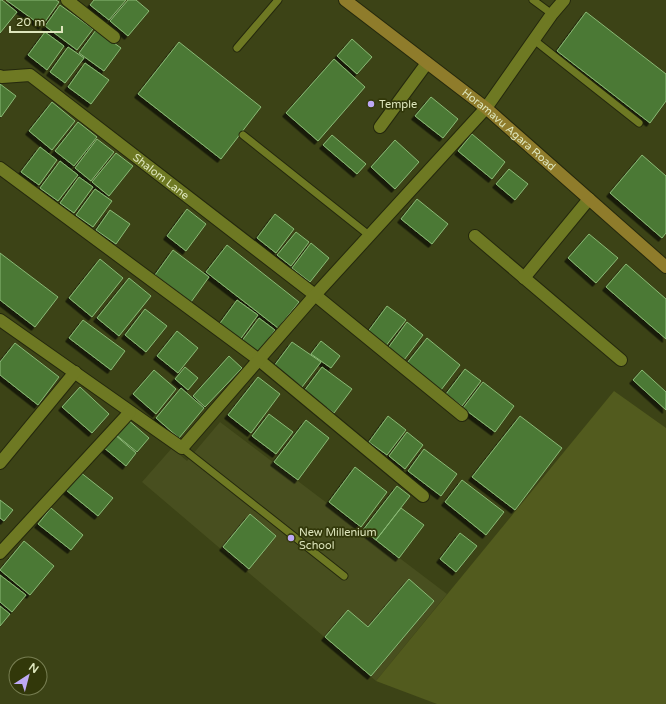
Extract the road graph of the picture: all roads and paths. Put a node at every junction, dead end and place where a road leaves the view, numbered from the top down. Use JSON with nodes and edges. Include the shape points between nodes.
{"nodes":[{"id":1,"x":67,"y":0,"type":"edge"},
{"id":2,"x":278,"y":0,"type":"edge"},
{"id":3,"x":345,"y":0,"type":"edge"},
{"id":4,"x":534,"y":0,"type":"edge"},
{"id":5,"x":564,"y":0,"type":"edge"},
{"id":6,"x":552,"y":14,"type":"junction"},
{"id":7,"x":114,"y":37,"type":"dead end"},
{"id":8,"x":534,"y":40,"type":"junction"},
{"id":9,"x":238,"y":48,"type":"dead end"},
{"id":10,"x":427,"y":63,"type":"junction"},
{"id":11,"x":1,"y":76,"type":"edge"},
{"id":12,"x":486,"y":108,"type":"junction"},
{"id":13,"x":639,"y":123,"type":"dead end"},
{"id":14,"x":380,"y":127,"type":"dead end"},
{"id":15,"x":243,"y":135,"type":"dead end"},
{"id":16,"x":0,"y":168,"type":"edge"},
{"id":17,"x":588,"y":199,"type":"junction"},
{"id":18,"x":370,"y":236,"type":"junction"},
{"id":19,"x":476,"y":236,"type":"dead end"},
{"id":20,"x":666,"y":267,"type":"edge"},
{"id":21,"x":524,"y":278,"type":"junction"},
{"id":22,"x":316,"y":295,"type":"junction"},
{"id":23,"x":0,"y":320,"type":"edge"},
{"id":24,"x":259,"y":360,"type":"junction"},
{"id":25,"x":621,"y":360,"type":"dead end"},
{"id":26,"x":75,"y":372,"type":"junction"},
{"id":27,"x":130,"y":412,"type":"junction"},
{"id":28,"x":462,"y":415,"type":"dead end"},
{"id":29,"x":182,"y":448,"type":"junction"},
{"id":30,"x":0,"y":463,"type":"edge"},
{"id":31,"x":423,"y":496,"type":"dead end"},
{"id":32,"x":0,"y":553,"type":"edge"},
{"id":33,"x":344,"y":576,"type":"dead end"}],
"edges":[{"from":1,"to":7,"type":"street"},
{"from":2,"to":9,"type":"lane"},
{"from":3,"to":10,"type":"street","name":"Horamavu Agara Road"},
{"from":4,"to":6,"type":"lane"},
{"from":5,"to":6,"type":"street"},
{"from":6,"to":8,"type":"street"},
{"from":8,"to":12,"type":"street"},
{"from":8,"to":13,"type":"lane"},
{"from":10,"to":12,"type":"street","name":"Horamavu Agara Road"},
{"from":10,"to":14,"type":"street"},
{"from":11,"to":22,"type":"street","name":"Shalom Lane","via":[[30,75]]},
{"from":12,"to":17,"type":"street","name":"Horamavu Agara Road"},
{"from":12,"to":18,"type":"street"},
{"from":15,"to":18,"type":"lane"},
{"from":16,"to":24,"type":"street"},
{"from":17,"to":20,"type":"street","name":"Horamavu Agara Road"},
{"from":17,"to":21,"type":"street"},
{"from":18,"to":22,"type":"street"},
{"from":19,"to":21,"type":"street"},
{"from":21,"to":25,"type":"street"},
{"from":22,"to":24,"type":"street"},
{"from":22,"to":28,"type":"street","name":"Shalom Lane"},
{"from":23,"to":26,"type":"street"},
{"from":24,"to":29,"type":"street"},
{"from":24,"to":31,"type":"street"},
{"from":26,"to":27,"type":"street"},
{"from":26,"to":30,"type":"street"},
{"from":27,"to":29,"type":"street"},
{"from":27,"to":32,"type":"street"},
{"from":29,"to":33,"type":"lane"}]}
